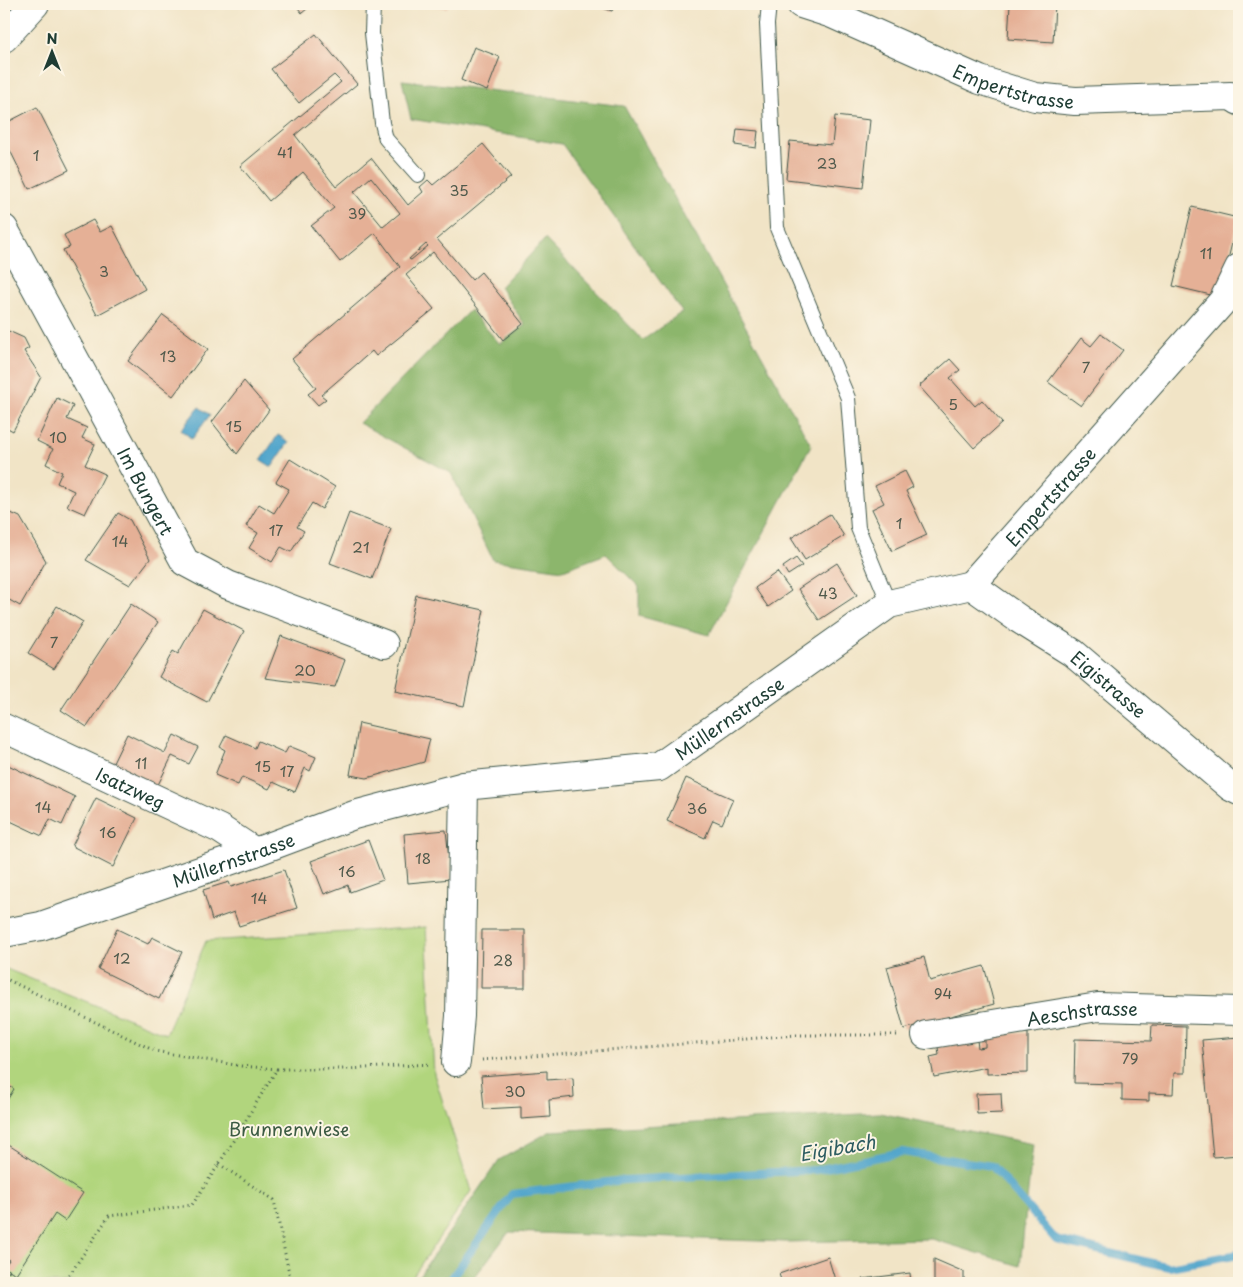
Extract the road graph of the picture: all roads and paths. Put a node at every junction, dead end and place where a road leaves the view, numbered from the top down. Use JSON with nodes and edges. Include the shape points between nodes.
{"nodes":[{"id":1,"x":35,"y":4,"type":"edge"},
{"id":2,"x":373,"y":4,"type":"edge"},
{"id":3,"x":769,"y":4,"type":"edge"},
{"id":4,"x":801,"y":4,"type":"edge"},
{"id":5,"x":4,"y":38,"type":"edge"},
{"id":6,"x":1239,"y":101,"type":"edge"},
{"id":7,"x":418,"y":175,"type":"dead end"},
{"id":8,"x":4,"y":229,"type":"edge"},
{"id":9,"x":1239,"y":268,"type":"edge"},
{"id":10,"x":971,"y":585,"type":"junction"},
{"id":11,"x":889,"y":604,"type":"junction"},
{"id":12,"x":384,"y":644,"type":"dead end"},
{"id":13,"x":4,"y":728,"type":"edge"},
{"id":14,"x":464,"y":786,"type":"junction"},
{"id":15,"x":1239,"y":791,"type":"edge"},
{"id":16,"x":255,"y":852,"type":"junction"},
{"id":17,"x":4,"y":933,"type":"edge"},
{"id":18,"x":4,"y":978,"type":"edge"},
{"id":19,"x":1239,"y":1011,"type":"edge"},
{"id":20,"x":926,"y":1036,"type":"joint"},
{"id":21,"x":456,"y":1062,"type":"junction"},
{"id":22,"x":277,"y":1069,"type":"junction"},
{"id":23,"x":219,"y":1164,"type":"junction"},
{"id":24,"x":4,"y":1270,"type":"edge"},
{"id":25,"x":30,"y":1283,"type":"edge"},
{"id":26,"x":64,"y":1283,"type":"edge"},
{"id":27,"x":292,"y":1283,"type":"edge"}],
"edges":[{"from":1,"to":5,"type":"street"},
{"from":2,"to":7,"type":"lane","via":[[372,33],[386,139]]},
{"from":3,"to":11,"type":"lane","via":[[767,24],[777,228],[848,398],[858,528]]},
{"from":4,"to":6,"type":"street","name":"Empertstrasse","via":[[832,14],[980,80],[1035,97],[1075,101],[1231,96]]},
{"from":8,"to":12,"type":"street","name":"Im Bungert","via":[[185,562],[228,585]]},
{"from":9,"to":10,"type":"street","name":"Empertstrasse","via":[[1223,301]]},
{"from":10,"to":11,"type":"street","name":"Müllernstrasse"},
{"from":10,"to":15,"type":"street","name":"Eigistrasse","via":[[1072,653]]},
{"from":11,"to":14,"type":"street","name":"Müllernstrasse","via":[[659,767]]},
{"from":13,"to":16,"type":"street","name":"Isatzweg","via":[[220,829]]},
{"from":14,"to":16,"type":"street","name":"Müllernstrasse","via":[[354,815]]},
{"from":14,"to":21,"type":"street","via":[[460,1016]]},
{"from":16,"to":17,"type":"street","name":"Müllernstrasse","via":[[41,926]]},
{"from":18,"to":22,"type":"path","via":[[155,1051]]},
{"from":19,"to":20,"type":"street","name":"Aeschstrasse","via":[[1098,1007]]},
{"from":20,"to":21,"type":"path","via":[[796,1035]]},
{"from":21,"to":22,"type":"path","via":[[349,1069]]},
{"from":22,"to":23,"type":"path"},
{"from":23,"to":26,"type":"path","via":[[192,1205],[110,1216]]},
{"from":23,"to":27,"type":"path","via":[[274,1200]]},
{"from":24,"to":25,"type":"path"}]}
